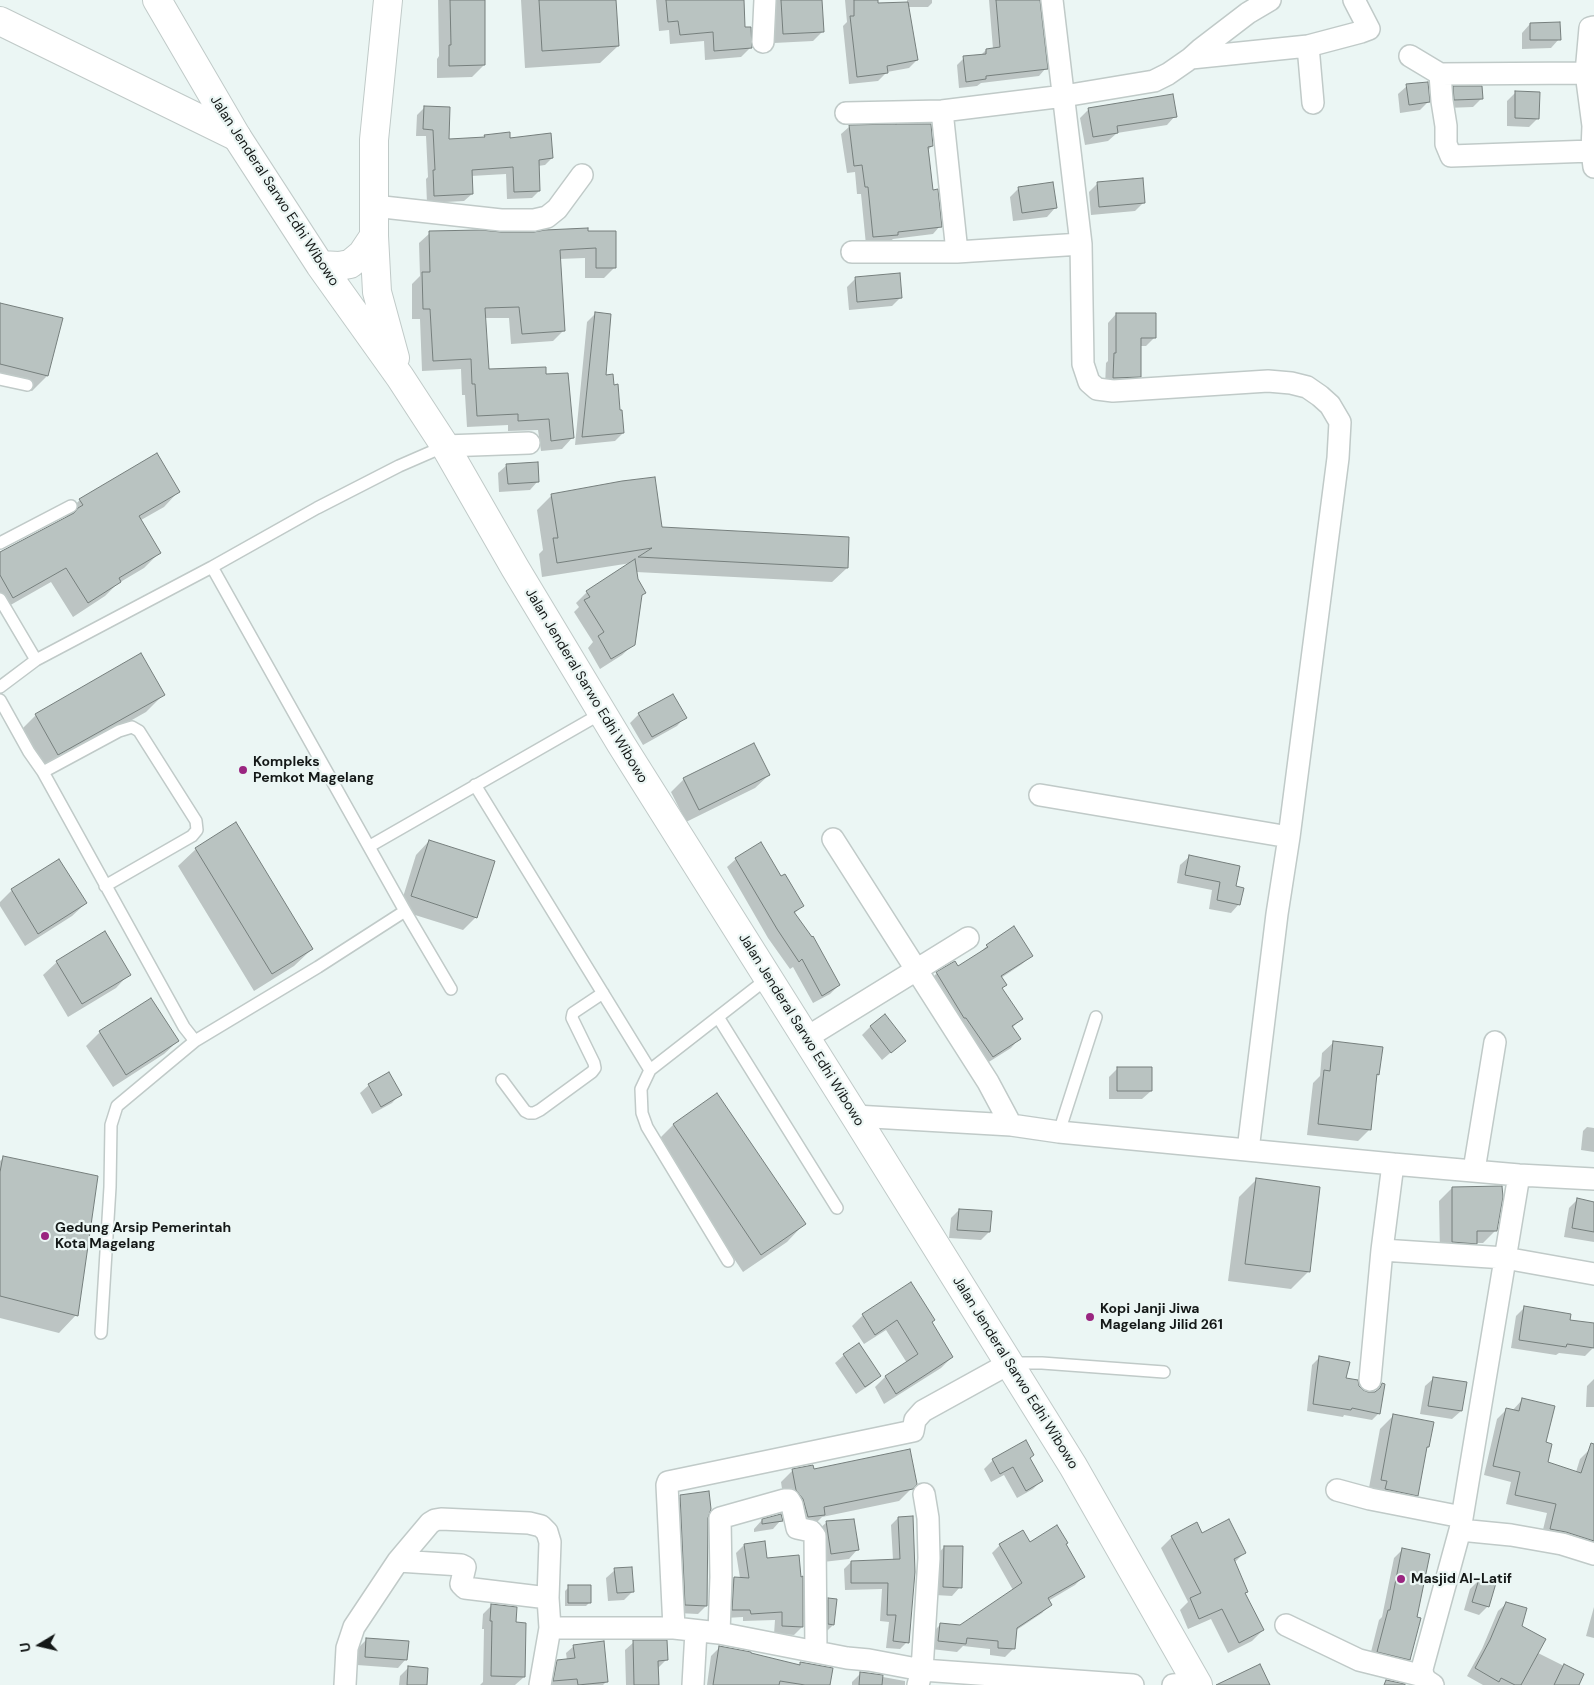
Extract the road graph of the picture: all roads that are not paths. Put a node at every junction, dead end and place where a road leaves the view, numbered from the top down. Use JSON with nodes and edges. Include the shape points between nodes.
{"nodes":[{"id":1,"x":157,"y":0,"type":"edge"},
{"id":2,"x":388,"y":0,"type":"edge"},
{"id":3,"x":765,"y":0,"type":"edge"},
{"id":4,"x":1052,"y":0,"type":"edge"},
{"id":5,"x":1270,"y":0,"type":"edge"},
{"id":6,"x":1354,"y":0,"type":"edge"},
{"id":7,"x":0,"y":21,"type":"edge"},
{"id":8,"x":1594,"y":27,"type":"edge"},
{"id":9,"x":763,"y":42,"type":"dead end"},
{"id":10,"x":1308,"y":46,"type":"junction"},
{"id":11,"x":1196,"y":53,"type":"junction"},
{"id":12,"x":1410,"y":56,"type":"dead end"},
{"id":13,"x":1586,"y":73,"type":"junction"},
{"id":14,"x":1440,"y":74,"type":"junction"},
{"id":15,"x":1064,"y":96,"type":"junction"},
{"id":16,"x":1313,"y":103,"type":"dead end"},
{"id":17,"x":942,"y":111,"type":"junction"},
{"id":18,"x":846,"y":113,"type":"dead end"},
{"id":19,"x":237,"y":138,"type":"junction"},
{"id":20,"x":1593,"y":159,"type":"edge"},
{"id":21,"x":582,"y":175,"type":"dead end"},
{"id":22,"x":374,"y":206,"type":"junction"},
{"id":23,"x":374,"y":236,"type":"junction"},
{"id":24,"x":1081,"y":244,"type":"junction"},
{"id":25,"x":852,"y":252,"type":"dead end"},
{"id":26,"x":957,"y":252,"type":"junction"},
{"id":27,"x":320,"y":265,"type":"junction"},
{"id":28,"x":400,"y":377,"type":"junction"},
{"id":29,"x":0,"y":379,"type":"edge"},
{"id":30,"x":27,"y":385,"type":"dead end"},
{"id":31,"x":529,"y":442,"type":"dead end"},
{"id":32,"x":444,"y":446,"type":"junction"},
{"id":33,"x":71,"y":506,"type":"dead end"},
{"id":34,"x":0,"y":543,"type":"edge"},
{"id":35,"x":212,"y":567,"type":"junction"},
{"id":36,"x":0,"y":599,"type":"edge"},
{"id":37,"x":4,"y":616,"type":"edge"},
{"id":38,"x":36,"y":660,"type":"junction"},
{"id":39,"x":0,"y":687,"type":"edge"},
{"id":40,"x":0,"y":700,"type":"edge"},
{"id":41,"x":602,"y":713,"type":"junction"},
{"id":42,"x":43,"y":772,"type":"junction"},
{"id":43,"x":475,"y":786,"type":"junction"},
{"id":44,"x":1040,"y":795,"type":"dead end"},
{"id":45,"x":1289,"y":838,"type":"junction"},
{"id":46,"x":833,"y":839,"type":"dead end"},
{"id":47,"x":370,"y":846,"type":"junction"},
{"id":48,"x":105,"y":886,"type":"junction"},
{"id":49,"x":405,"y":911,"type":"junction"},
{"id":50,"x":968,"y":938,"type":"dead end"},
{"id":51,"x":917,"y":970,"type":"junction"},
{"id":52,"x":768,"y":978,"type":"junction"},
{"id":53,"x":451,"y":989,"type":"dead end"},
{"id":54,"x":603,"y":993,"type":"junction"},
{"id":55,"x":1096,"y":1016,"type":"dead end"},
{"id":56,"x":718,"y":1017,"type":"junction"},
{"id":57,"x":806,"y":1038,"type":"junction"},
{"id":58,"x":195,"y":1041,"type":"junction"},
{"id":59,"x":1496,"y":1042,"type":"dead end"},
{"id":60,"x":650,"y":1070,"type":"junction"},
{"id":61,"x":502,"y":1080,"type":"dead end"},
{"id":62,"x":855,"y":1116,"type":"junction"},
{"id":63,"x":1012,"y":1125,"type":"junction"},
{"id":64,"x":1059,"y":1132,"type":"junction"},
{"id":65,"x":1248,"y":1150,"type":"junction"},
{"id":66,"x":1393,"y":1164,"type":"junction"},
{"id":67,"x":1474,"y":1170,"type":"junction"},
{"id":68,"x":1520,"y":1175,"type":"junction"},
{"id":69,"x":1594,"y":1179,"type":"edge"},
{"id":70,"x":837,"y":1208,"type":"dead end"},
{"id":71,"x":1382,"y":1250,"type":"junction"},
{"id":72,"x":1505,"y":1258,"type":"junction"},
{"id":73,"x":728,"y":1261,"type":"dead end"},
{"id":74,"x":1594,"y":1274,"type":"edge"},
{"id":75,"x":101,"y":1333,"type":"dead end"},
{"id":76,"x":1010,"y":1363,"type":"junction"},
{"id":77,"x":1164,"y":1372,"type":"dead end"},
{"id":78,"x":1370,"y":1380,"type":"dead end"},
{"id":79,"x":1337,"y":1490,"type":"dead end"},
{"id":80,"x":924,"y":1494,"type":"dead end"},
{"id":81,"x":1461,"y":1524,"type":"junction"},
{"id":82,"x":1594,"y":1554,"type":"edge"},
{"id":83,"x":398,"y":1561,"type":"junction"},
{"id":84,"x":548,"y":1598,"type":"junction"},
{"id":85,"x":1286,"y":1624,"type":"dead end"},
{"id":86,"x":550,"y":1628,"type":"junction"},
{"id":87,"x":674,"y":1628,"type":"junction"},
{"id":88,"x":696,"y":1630,"type":"junction"},
{"id":89,"x":719,"y":1633,"type":"junction"},
{"id":90,"x":816,"y":1652,"type":"junction"},
{"id":91,"x":920,"y":1677,"type":"edge"},
{"id":92,"x":1428,"y":1680,"type":"edge"},
{"id":93,"x":1189,"y":1684,"type":"edge"},
{"id":94,"x":345,"y":1685,"type":"edge"},
{"id":95,"x":540,"y":1685,"type":"edge"},
{"id":96,"x":693,"y":1685,"type":"edge"},
{"id":97,"x":1133,"y":1685,"type":"edge"}],
"edges":[{"from":1,"to":19,"type":"main road","name":"Jalan Jenderal Sarwo Edhi Wibowo"},
{"from":2,"to":22,"type":"main road","name":"Jalan Jenderal Sarwo Edhi Wibowo","via":[[374,140]]},
{"from":3,"to":9,"type":"street"},
{"from":4,"to":15,"type":"street"},
{"from":5,"to":11,"type":"street"},
{"from":6,"to":10,"type":"street","via":[[1369,29]]},
{"from":7,"to":19,"type":"main road"},
{"from":8,"to":13,"type":"street","via":[[1590,28]]},
{"from":10,"to":11,"type":"street"},
{"from":10,"to":16,"type":"street"},
{"from":11,"to":15,"type":"street","via":[[1154,81]]},
{"from":12,"to":14,"type":"street"},
{"from":13,"to":14,"type":"street"},
{"from":13,"to":20,"type":"street","via":[[1593,126]]},
{"from":14,"to":20,"type":"street","via":[[1446,144],[1451,156]]},
{"from":15,"to":17,"type":"street"},
{"from":15,"to":24,"type":"street"},
{"from":17,"to":18,"type":"street"},
{"from":17,"to":26,"type":"street"},
{"from":19,"to":27,"type":"main road","name":"Jalan Jenderal Sarwo Edhi Wibowo"},
{"from":21,"to":22,"type":"street","via":[[557,210],[534,220],[501,220]]},
{"from":22,"to":23,"type":"main road","name":"Jalan Jenderal Sarwo Edhi Wibowo"},
{"from":23,"to":27,"type":"main road","via":[[362,254],[350,264]]},
{"from":23,"to":28,"type":"main road","name":"Jalan Jenderal Sarwo Edhi Wibowo","via":[[377,292]]},
{"from":24,"to":26,"type":"street"},
{"from":24,"to":45,"type":"street","via":[[1083,364],[1093,386],[1113,391],[1268,381],[1291,383],[1307,387],[1320,396],[1340,422]]},
{"from":25,"to":26,"type":"street"},
{"from":27,"to":28,"type":"main road","name":"Jalan Jenderal Sarwo Edhi Wibowo"},
{"from":28,"to":32,"type":"main road","name":"Jalan Jenderal Sarwo Edhi Wibowo"},
{"from":29,"to":30,"type":"lane"},
{"from":31,"to":32,"type":"street"},
{"from":32,"to":35,"type":"lane","via":[[317,508]]},
{"from":32,"to":41,"type":"main road","name":"Jalan Jenderal Sarwo Edhi Wibowo"},
{"from":33,"to":34,"type":"lane"},
{"from":35,"to":38,"type":"lane"},
{"from":35,"to":47,"type":"lane"},
{"from":36,"to":37,"type":"lane"},
{"from":37,"to":38,"type":"lane"},
{"from":38,"to":39,"type":"lane"},
{"from":40,"to":42,"type":"lane"},
{"from":41,"to":43,"type":"lane"},
{"from":41,"to":52,"type":"main road","name":"Jalan Jenderal Sarwo Edhi Wibowo"},
{"from":42,"to":48,"type":"lane"},
{"from":42,"to":48,"type":"lane","via":[[132,727],[139,731],[196,821],[197,830],[192,836]]},
{"from":43,"to":47,"type":"lane"},
{"from":43,"to":54,"type":"lane"},
{"from":44,"to":45,"type":"street"},
{"from":45,"to":65,"type":"street"},
{"from":46,"to":51,"type":"street"},
{"from":47,"to":49,"type":"lane"},
{"from":48,"to":58,"type":"lane"},
{"from":49,"to":53,"type":"lane"},
{"from":49,"to":58,"type":"lane"},
{"from":50,"to":51,"type":"street"},
{"from":51,"to":57,"type":"street"},
{"from":51,"to":63,"type":"street"},
{"from":52,"to":56,"type":"lane"},
{"from":52,"to":57,"type":"main road","name":"Jalan Jenderal Sarwo Edhi Wibowo"},
{"from":54,"to":60,"type":"lane"},
{"from":54,"to":61,"type":"lane","via":[[573,1013],[572,1018],[594,1063],[592,1072],[534,1113],[525,1111]]},
{"from":55,"to":64,"type":"lane"},
{"from":56,"to":60,"type":"lane"},
{"from":56,"to":70,"type":"lane"},
{"from":57,"to":62,"type":"main road","name":"Jalan Jenderal Sarwo Edhi Wibowo"},
{"from":58,"to":75,"type":"lane","via":[[117,1106],[111,1125]]},
{"from":59,"to":67,"type":"street"},
{"from":60,"to":73,"type":"lane","via":[[641,1089],[642,1113],[647,1127]]},
{"from":62,"to":63,"type":"street"},
{"from":62,"to":76,"type":"main road","name":"Jalan Jenderal Sarwo Edhi Wibowo"},
{"from":63,"to":64,"type":"street"},
{"from":64,"to":65,"type":"street"},
{"from":65,"to":66,"type":"street"},
{"from":66,"to":67,"type":"street"},
{"from":66,"to":71,"type":"street"},
{"from":67,"to":68,"type":"street"},
{"from":68,"to":69,"type":"street"},
{"from":68,"to":72,"type":"street"},
{"from":71,"to":72,"type":"street"},
{"from":71,"to":78,"type":"street"},
{"from":72,"to":74,"type":"street"},
{"from":72,"to":81,"type":"street"},
{"from":76,"to":77,"type":"lane"},
{"from":76,"to":87,"type":"street","via":[[923,1411],[915,1420],[913,1432],[668,1482]]},
{"from":76,"to":93,"type":"main road","name":"Jalan Jenderal Sarwo Edhi Wibowo","via":[[1072,1466]]},
{"from":79,"to":81,"type":"street"},
{"from":80,"to":91,"type":"street","via":[[929,1558]]},
{"from":81,"to":82,"type":"street","via":[[1562,1544]]},
{"from":81,"to":92,"type":"street","via":[[1422,1669]]},
{"from":83,"to":84,"type":"street","via":[[461,1565],[465,1567],[461,1584],[466,1588]]},
{"from":83,"to":84,"type":"street","via":[[435,1520],[541,1526],[550,1542]]},
{"from":83,"to":94,"type":"street","via":[[354,1627],[347,1648]]},
{"from":84,"to":86,"type":"street"},
{"from":85,"to":92,"type":"street","via":[[1359,1660]]},
{"from":86,"to":87,"type":"street"},
{"from":86,"to":95,"type":"street"},
{"from":87,"to":88,"type":"street"},
{"from":88,"to":89,"type":"street"},
{"from":88,"to":96,"type":"street"},
{"from":89,"to":90,"type":"street"},
{"from":89,"to":90,"type":"street","via":[[720,1518],[789,1500],[797,1528],[815,1536]]},
{"from":90,"to":91,"type":"street","via":[[892,1663]]},
{"from":91,"to":97,"type":"street"}]}
